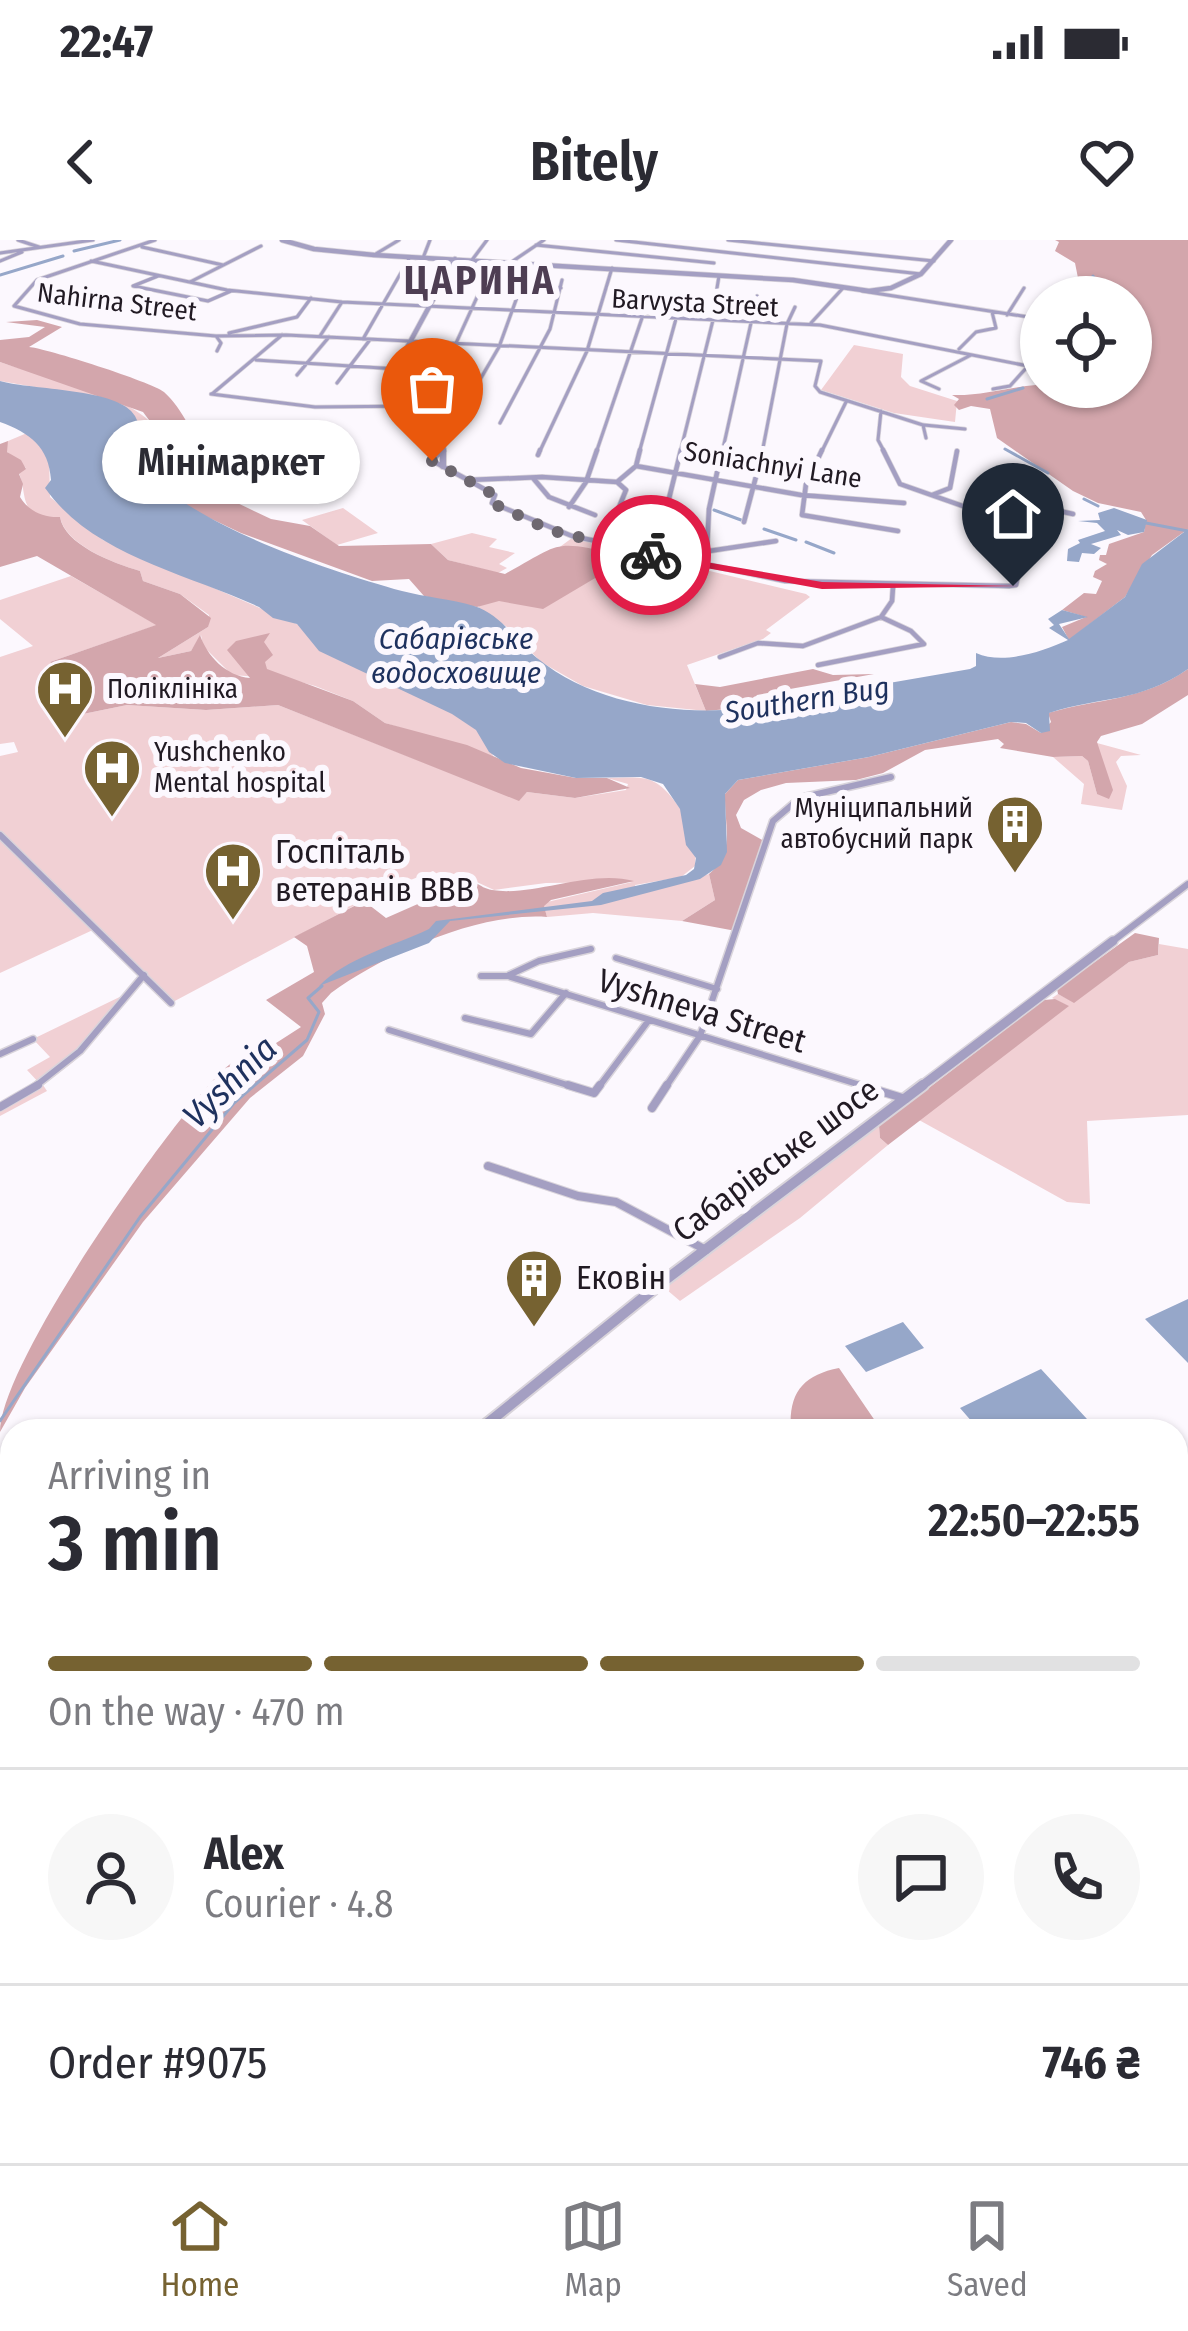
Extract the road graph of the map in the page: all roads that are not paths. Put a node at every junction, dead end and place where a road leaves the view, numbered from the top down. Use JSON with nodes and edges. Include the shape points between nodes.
{"nodes":[{"id":1,"x":18,"y":240,"type":"edge"},
{"id":2,"x":93,"y":240,"type":"edge"},
{"id":3,"x":155,"y":240,"type":"edge"},
{"id":4,"x":282,"y":240,"type":"edge"},
{"id":5,"x":399,"y":240,"type":"edge"},
{"id":6,"x":430,"y":240,"type":"edge"},
{"id":7,"x":488,"y":240,"type":"edge"},
{"id":8,"x":544,"y":240,"type":"edge"},
{"id":9,"x":616,"y":240,"type":"edge"},
{"id":10,"x":732,"y":240,"type":"edge"},
{"id":11,"x":951,"y":240,"type":"edge"},
{"id":12,"x":298,"y":242,"type":"edge"},
{"id":13,"x":536,"y":245,"type":"junction"},
{"id":14,"x":138,"y":246,"type":"junction"},
{"id":15,"x":261,"y":246,"type":"dead end"},
{"id":16,"x":41,"y":248,"type":"junction"},
{"id":17,"x":21,"y":250,"type":"junction"},
{"id":18,"x":722,"y":252,"type":"junction"},
{"id":19,"x":0,"y":253,"type":"edge"},
{"id":20,"x":374,"y":255,"type":"junction"},
{"id":21,"x":410,"y":257,"type":"junction"},
{"id":22,"x":423,"y":258,"type":"junction"},
{"id":23,"x":454,"y":260,"type":"junction"},
{"id":24,"x":472,"y":260,"type":"junction"},
{"id":25,"x":0,"y":261,"type":"edge"},
{"id":26,"x":91,"y":261,"type":"junction"},
{"id":27,"x":934,"y":261,"type":"junction"},
{"id":28,"x":510,"y":262,"type":"junction"},
{"id":29,"x":714,"y":263,"type":"junction"},
{"id":30,"x":223,"y":265,"type":"junction"},
{"id":31,"x":612,"y":268,"type":"junction"},
{"id":32,"x":694,"y":274,"type":"junction"},
{"id":33,"x":920,"y":274,"type":"junction"},
{"id":34,"x":158,"y":276,"type":"junction"},
{"id":35,"x":719,"y":276,"type":"junction"},
{"id":36,"x":524,"y":278,"type":"dead end"},
{"id":37,"x":562,"y":280,"type":"dead end"},
{"id":38,"x":443,"y":282,"type":"junction"},
{"id":39,"x":189,"y":283,"type":"junction"},
{"id":40,"x":483,"y":284,"type":"junction"},
{"id":41,"x":521,"y":286,"type":"junction"},
{"id":42,"x":561,"y":288,"type":"junction"},
{"id":43,"x":717,"y":288,"type":"dead end"},
{"id":44,"x":843,"y":288,"type":"junction"},
{"id":45,"x":232,"y":290,"type":"junction"},
{"id":46,"x":861,"y":291,"type":"junction"},
{"id":47,"x":646,"y":292,"type":"dead end"},
{"id":48,"x":1020,"y":294,"type":"edge"},
{"id":49,"x":757,"y":296,"type":"dead end"},
{"id":50,"x":682,"y":297,"type":"dead end"},
{"id":51,"x":310,"y":298,"type":"junction"},
{"id":52,"x":718,"y":300,"type":"dead end"},
{"id":53,"x":342,"y":302,"type":"junction"},
{"id":54,"x":385,"y":304,"type":"junction"},
{"id":55,"x":431,"y":306,"type":"junction"},
{"id":56,"x":795,"y":307,"type":"dead end"},
{"id":57,"x":475,"y":308,"type":"junction"},
{"id":58,"x":514,"y":310,"type":"junction"},
{"id":59,"x":554,"y":312,"type":"junction"},
{"id":60,"x":992,"y":313,"type":"junction"},
{"id":61,"x":596,"y":315,"type":"junction"},
{"id":62,"x":1007,"y":315,"type":"junction"},
{"id":63,"x":642,"y":317,"type":"junction"},
{"id":64,"x":1020,"y":317,"type":"edge"},
{"id":65,"x":678,"y":320,"type":"junction"},
{"id":66,"x":712,"y":322,"type":"junction"},
{"id":67,"x":751,"y":324,"type":"junction"},
{"id":68,"x":812,"y":325,"type":"junction"},
{"id":69,"x":788,"y":326,"type":"junction"},
{"id":70,"x":282,"y":335,"type":"junction"},
{"id":71,"x":213,"y":336,"type":"junction"},
{"id":72,"x":319,"y":337,"type":"junction"},
{"id":73,"x":329,"y":338,"type":"junction"},
{"id":74,"x":366,"y":339,"type":"junction"},
{"id":75,"x":411,"y":342,"type":"junction"},
{"id":76,"x":457,"y":344,"type":"junction"},
{"id":77,"x":499,"y":347,"type":"junction"},
{"id":78,"x":540,"y":349,"type":"junction"},
{"id":79,"x":958,"y":350,"type":"junction"},
{"id":80,"x":217,"y":351,"type":"dead end"},
{"id":81,"x":587,"y":352,"type":"junction"},
{"id":82,"x":631,"y":353,"type":"junction"},
{"id":83,"x":669,"y":353,"type":"junction"},
{"id":84,"x":972,"y":354,"type":"junction"},
{"id":85,"x":707,"y":355,"type":"junction"},
{"id":86,"x":744,"y":357,"type":"junction"},
{"id":87,"x":782,"y":359,"type":"junction"},
{"id":88,"x":256,"y":360,"type":"junction"},
{"id":89,"x":306,"y":363,"type":"junction"},
{"id":90,"x":350,"y":367,"type":"junction"},
{"id":91,"x":397,"y":369,"type":"junction"},
{"id":92,"x":297,"y":375,"type":"dead end"},
{"id":93,"x":416,"y":377,"type":"junction"},
{"id":94,"x":337,"y":382,"type":"dead end"},
{"id":95,"x":431,"y":384,"type":"junction"},
{"id":96,"x":939,"y":389,"type":"dead end"},
{"id":97,"x":993,"y":389,"type":"dead end"},
{"id":98,"x":467,"y":402,"type":"dead end"},
{"id":99,"x":846,"y":402,"type":"junction"},
{"id":100,"x":416,"y":406,"type":"junction"},
{"id":101,"x":880,"y":411,"type":"junction"},
{"id":102,"x":500,"y":423,"type":"dead end"},
{"id":103,"x":923,"y":425,"type":"junction"},
{"id":104,"x":965,"y":429,"type":"dead end"},
{"id":105,"x":926,"y":438,"type":"dead end"},
{"id":106,"x":957,"y":452,"type":"dead end"},
{"id":107,"x":538,"y":455,"type":"dead end"},
{"id":108,"x":443,"y":466,"type":"joint"},
{"id":109,"x":636,"y":466,"type":"junction"},
{"id":110,"x":676,"y":471,"type":"junction"},
{"id":111,"x":533,"y":478,"type":"junction"},
{"id":112,"x":718,"y":478,"type":"junction"},
{"id":113,"x":468,"y":481,"type":"junction"},
{"id":114,"x":586,"y":482,"type":"junction"},
{"id":115,"x":616,"y":482,"type":"junction"},
{"id":116,"x":756,"y":486,"type":"junction"},
{"id":117,"x":801,"y":495,"type":"junction"},
{"id":118,"x":932,"y":495,"type":"junction"},
{"id":119,"x":904,"y":503,"type":"dead end"},
{"id":120,"x":569,"y":507,"type":"junction"},
{"id":121,"x":1073,"y":514,"type":"dead end"},
{"id":122,"x":595,"y":515,"type":"dead end"},
{"id":123,"x":744,"y":522,"type":"dead end"},
{"id":124,"x":898,"y":531,"type":"dead end"},
{"id":125,"x":776,"y":541,"type":"dead end"},
{"id":126,"x":604,"y":544,"type":"junction"},
{"id":127,"x":707,"y":549,"type":"junction"},
{"id":128,"x":1023,"y":552,"type":"dead end"},
{"id":129,"x":655,"y":555,"type":"junction"},
{"id":130,"x":669,"y":558,"type":"junction"},
{"id":131,"x":893,"y":587,"type":"junction"},
{"id":132,"x":880,"y":616,"type":"junction"},
{"id":133,"x":720,"y":657,"type":"dead end"},
{"id":134,"x":818,"y":665,"type":"dead end"},
{"id":135,"x":891,"y":777,"type":"dead end"},
{"id":136,"x":0,"y":835,"type":"edge"},
{"id":137,"x":1188,"y":884,"type":"edge"},
{"id":138,"x":1113,"y":941,"type":"joint"},
{"id":139,"x":591,"y":950,"type":"dead end"},
{"id":140,"x":616,"y":958,"type":"dead end"},
{"id":141,"x":144,"y":976,"type":"junction"},
{"id":142,"x":481,"y":976,"type":"dead end"},
{"id":143,"x":508,"y":976,"type":"junction"},
{"id":144,"x":717,"y":989,"type":"junction"},
{"id":145,"x":566,"y":993,"type":"junction"},
{"id":146,"x":171,"y":1003,"type":"dead end"},
{"id":147,"x":465,"y":1018,"type":"dead end"},
{"id":148,"x":649,"y":1020,"type":"junction"},
{"id":149,"x":389,"y":1030,"type":"dead end"},
{"id":150,"x":700,"y":1036,"type":"junction"},
{"id":151,"x":33,"y":1039,"type":"dead end"},
{"id":152,"x":0,"y":1054,"type":"edge"},
{"id":153,"x":907,"y":1100,"type":"junction"},
{"id":154,"x":0,"y":1107,"type":"edge"},
{"id":155,"x":652,"y":1108,"type":"dead end"},
{"id":156,"x":488,"y":1166,"type":"dead end"},
{"id":157,"x":706,"y":1250,"type":"junction"},
{"id":158,"x":493,"y":1419,"type":"edge"}],
"edges":[{"from":1,"to":16,"type":"street"},
{"from":2,"to":16,"type":"street"},
{"from":3,"to":14,"type":"street","name":"Nahirna Street"},
{"from":4,"to":12,"type":"street"},
{"from":5,"to":20,"type":"street"},
{"from":6,"to":22,"type":"street"},
{"from":7,"to":24,"type":"street"},
{"from":8,"to":13,"type":"street"},
{"from":9,"to":18,"type":"street"},
{"from":10,"to":18,"type":"street"},
{"from":10,"to":27,"type":"street"},
{"from":11,"to":27,"type":"street"},
{"from":12,"to":20,"type":"street"},
{"from":13,"to":28,"type":"street"},
{"from":13,"to":29,"type":"street"},
{"from":14,"to":26,"type":"street","name":"Nahirna Street"},
{"from":14,"to":30,"type":"street"},
{"from":15,"to":30,"type":"street"},
{"from":16,"to":17,"type":"street"},
{"from":17,"to":19,"type":"street"},
{"from":17,"to":25,"type":"street"},
{"from":18,"to":29,"type":"street"},
{"from":18,"to":33,"type":"street"},
{"from":20,"to":21,"type":"street"},
{"from":21,"to":22,"type":"street"},
{"from":21,"to":54,"type":"street"},
{"from":22,"to":23,"type":"street"},
{"from":23,"to":24,"type":"street"},
{"from":23,"to":38,"type":"street"},
{"from":24,"to":28,"type":"street"},
{"from":26,"to":34,"type":"street","name":"Barvysta Street"},
{"from":26,"to":71,"type":"street","name":"Nahirna Street","via":[[29,284],[15,309]]},
{"from":27,"to":33,"type":"street"},
{"from":28,"to":31,"type":"street"},
{"from":29,"to":32,"type":"street"},
{"from":30,"to":39,"type":"street"},
{"from":31,"to":32,"type":"street"},
{"from":31,"to":61,"type":"street"},
{"from":32,"to":35,"type":"street"},
{"from":33,"to":46,"type":"street"},
{"from":34,"to":39,"type":"street","name":"Barvysta Street"},
{"from":34,"to":45,"type":"street","via":[[133,286],[208,302]]},
{"from":35,"to":43,"type":"street"},
{"from":35,"to":44,"type":"street"},
{"from":36,"to":41,"type":"street"},
{"from":37,"to":42,"type":"street"},
{"from":38,"to":40,"type":"street"},
{"from":38,"to":55,"type":"street"},
{"from":39,"to":45,"type":"street","name":"Barvysta Street"},
{"from":40,"to":41,"type":"street"},
{"from":40,"to":57,"type":"street"},
{"from":41,"to":42,"type":"street"},
{"from":41,"to":58,"type":"street"},
{"from":42,"to":59,"type":"street"},
{"from":44,"to":46,"type":"street"},
{"from":44,"to":68,"type":"street"},
{"from":45,"to":51,"type":"street","name":"Barvysta Street"},
{"from":46,"to":60,"type":"street"},
{"from":47,"to":63,"type":"street"},
{"from":48,"to":62,"type":"street"},
{"from":49,"to":67,"type":"street"},
{"from":50,"to":65,"type":"street"},
{"from":51,"to":53,"type":"street","name":"Barvysta Street"},
{"from":51,"to":71,"type":"street","via":[[297,316]]},
{"from":52,"to":66,"type":"street"},
{"from":53,"to":54,"type":"street","name":"Barvysta Street"},
{"from":53,"to":72,"type":"street"},
{"from":54,"to":55,"type":"street","name":"Barvysta Street"},
{"from":54,"to":74,"type":"street"},
{"from":55,"to":57,"type":"street","name":"Barvysta Street"},
{"from":55,"to":75,"type":"street"},
{"from":56,"to":69,"type":"street"},
{"from":57,"to":58,"type":"street","name":"Barvysta Street"},
{"from":57,"to":76,"type":"street"},
{"from":58,"to":59,"type":"street","name":"Barvysta Street"},
{"from":58,"to":77,"type":"street"},
{"from":59,"to":61,"type":"street","name":"Barvysta Street"},
{"from":59,"to":78,"type":"street"},
{"from":60,"to":62,"type":"street"},
{"from":60,"to":79,"type":"street","via":[[996,328],[976,332]]},
{"from":61,"to":63,"type":"street","name":"Barvysta Street"},
{"from":61,"to":81,"type":"street"},
{"from":62,"to":64,"type":"street"},
{"from":63,"to":65,"type":"street","name":"Barvysta Street"},
{"from":63,"to":82,"type":"street"},
{"from":65,"to":66,"type":"street","name":"Barvysta Street"},
{"from":65,"to":83,"type":"street"},
{"from":66,"to":67,"type":"street","name":"Barvysta Street"},
{"from":66,"to":85,"type":"street"},
{"from":67,"to":69,"type":"street","name":"Barvysta Street"},
{"from":67,"to":86,"type":"street"},
{"from":68,"to":69,"type":"street","name":"Barvysta Street"},
{"from":68,"to":79,"type":"street","name":"Barvysta Street"},
{"from":69,"to":87,"type":"street"},
{"from":70,"to":71,"type":"street"},
{"from":70,"to":72,"type":"street"},
{"from":70,"to":88,"type":"street"},
{"from":71,"to":80,"type":"street","name":"Nahirna Street"},
{"from":72,"to":73,"type":"street"},
{"from":73,"to":74,"type":"street"},
{"from":73,"to":89,"type":"street"},
{"from":74,"to":75,"type":"street"},
{"from":74,"to":90,"type":"street"},
{"from":75,"to":76,"type":"street"},
{"from":75,"to":91,"type":"street"},
{"from":76,"to":77,"type":"street"},
{"from":76,"to":95,"type":"street"},
{"from":77,"to":78,"type":"street"},
{"from":77,"to":98,"type":"street"},
{"from":78,"to":81,"type":"street"},
{"from":78,"to":102,"type":"street"},
{"from":79,"to":84,"type":"street","name":"Barvysta Street"},
{"from":81,"to":82,"type":"street"},
{"from":81,"to":107,"type":"street"},
{"from":82,"to":83,"type":"street"},
{"from":82,"to":114,"type":"street"},
{"from":83,"to":85,"type":"street"},
{"from":83,"to":109,"type":"street"},
{"from":84,"to":96,"type":"street","via":[[921,381]]},
{"from":84,"to":97,"type":"street","name":"Barvysta Street","via":[[1028,366],[1010,386]]},
{"from":85,"to":86,"type":"street"},
{"from":85,"to":110,"type":"street"},
{"from":86,"to":87,"type":"street"},
{"from":86,"to":112,"type":"street"},
{"from":87,"to":99,"type":"street","via":[[821,361],[815,388]]},
{"from":87,"to":116,"type":"street"},
{"from":88,"to":89,"type":"street"},
{"from":88,"to":100,"type":"street","via":[[211,394],[316,407]]},
{"from":89,"to":90,"type":"street"},
{"from":89,"to":92,"type":"street"},
{"from":90,"to":91,"type":"street"},
{"from":90,"to":94,"type":"street"},
{"from":91,"to":93,"type":"street"},
{"from":93,"to":95,"type":"street"},
{"from":93,"to":100,"type":"street"},
{"from":95,"to":100,"type":"street","via":[[430,400]]},
{"from":99,"to":101,"type":"street"},
{"from":99,"to":117,"type":"street"},
{"from":100,"to":108,"type":"street","via":[[442,426]]},
{"from":101,"to":103,"type":"street"},
{"from":101,"to":118,"type":"street","via":[[878,440],[895,481]]},
{"from":103,"to":104,"type":"street"},
{"from":103,"to":105,"type":"street"},
{"from":106,"to":118,"type":"street","via":[[950,488]]},
{"from":108,"to":113,"type":"street"},
{"from":109,"to":110,"type":"street","name":"Soniachnyi Lane"},
{"from":109,"to":115,"type":"street"},
{"from":110,"to":112,"type":"street","name":"Soniachnyi Lane"},
{"from":110,"to":129,"type":"street"},
{"from":111,"to":113,"type":"street"},
{"from":111,"to":114,"type":"street"},
{"from":111,"to":120,"type":"street"},
{"from":112,"to":116,"type":"street","name":"Soniachnyi Lane"},
{"from":112,"to":127,"type":"street"},
{"from":113,"to":126,"type":"street","via":[[537,526]]},
{"from":114,"to":115,"type":"street"},
{"from":114,"to":120,"type":"street"},
{"from":115,"to":126,"type":"street","via":[[627,487]]},
{"from":116,"to":117,"type":"street","name":"Soniachnyi Lane"},
{"from":116,"to":123,"type":"street"},
{"from":117,"to":119,"type":"street","name":"Soniachnyi Lane"},
{"from":117,"to":124,"type":"street","via":[[804,517]]},
{"from":118,"to":121,"type":"street","via":[[980,512]]},
{"from":120,"to":122,"type":"street"},
{"from":125,"to":127,"type":"street"},
{"from":126,"to":129,"type":"street"},
{"from":127,"to":130,"type":"street"},
{"from":128,"to":131,"type":"street","via":[[1013,586]]},
{"from":129,"to":130,"type":"street"},
{"from":130,"to":131,"type":"street","via":[[785,581]]},
{"from":131,"to":132,"type":"street"},
{"from":132,"to":133,"type":"street","via":[[803,646],[758,643]]},
{"from":132,"to":134,"type":"street","via":[[924,644]]},
{"from":135,"to":144,"type":"street","via":[[800,798],[777,815]]},
{"from":136,"to":141,"type":"street"},
{"from":137,"to":138,"type":"street"},
{"from":138,"to":153,"type":"street","name":"Сабарівське шосе"},
{"from":139,"to":143,"type":"street"},
{"from":140,"to":144,"type":"street"},
{"from":141,"to":146,"type":"street"},
{"from":141,"to":154,"type":"street","via":[[73,1062]]},
{"from":142,"to":143,"type":"street","name":"Vyshneva Street"},
{"from":143,"to":145,"type":"street","name":"Vyshneva Street"},
{"from":144,"to":150,"type":"street"},
{"from":145,"to":147,"type":"street","via":[[531,1034]]},
{"from":145,"to":148,"type":"street","name":"Vyshneva Street"},
{"from":148,"to":149,"type":"street","via":[[594,1093]]},
{"from":148,"to":150,"type":"street","name":"Vyshneva Street"},
{"from":150,"to":153,"type":"street","name":"Vyshneva Street"},
{"from":150,"to":155,"type":"street"},
{"from":151,"to":152,"type":"street"},
{"from":153,"to":157,"type":"street","name":"Сабарівське шосе"},
{"from":156,"to":157,"type":"street","via":[[616,1202]]},
{"from":157,"to":158,"type":"street","name":"Сабарівське шосе"}]}
